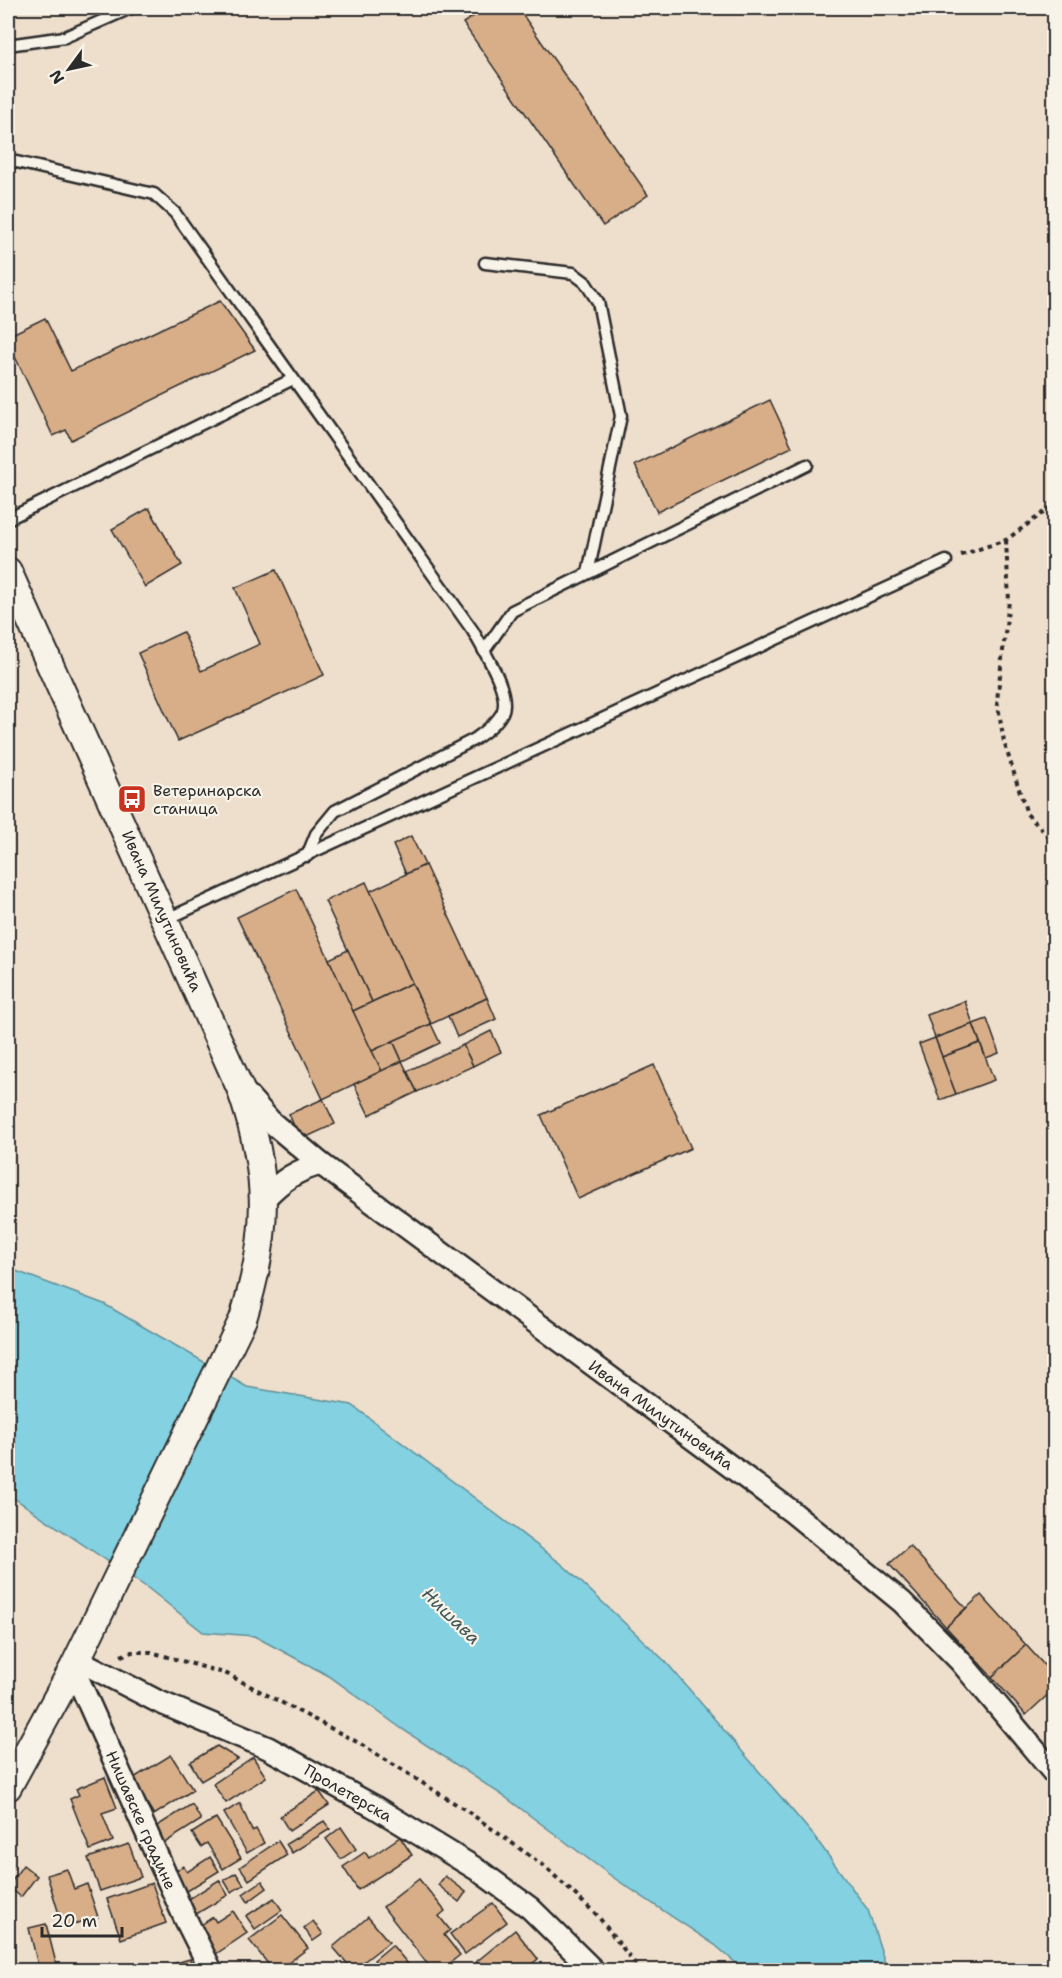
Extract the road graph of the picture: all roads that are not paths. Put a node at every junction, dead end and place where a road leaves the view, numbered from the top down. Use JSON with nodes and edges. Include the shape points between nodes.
{"nodes":[{"id":1,"x":130,"y":8,"type":"edge"},
{"id":2,"x":8,"y":45,"type":"edge"},
{"id":3,"x":8,"y":160,"type":"edge"},
{"id":4,"x":484,"y":263,"type":"dead end"},
{"id":5,"x":293,"y":379,"type":"junction"},
{"id":6,"x":807,"y":465,"type":"dead end"},
{"id":7,"x":8,"y":519,"type":"edge"},
{"id":8,"x":946,"y":561,"type":"road end"},
{"id":9,"x":8,"y":571,"type":"edge"},
{"id":10,"x":588,"y":573,"type":"junction"},
{"id":11,"x":484,"y":651,"type":"junction"},
{"id":12,"x":307,"y":856,"type":"junction"},
{"id":13,"x":167,"y":919,"type":"junction"},
{"id":14,"x":240,"y":1088,"type":"junction"},
{"id":15,"x":321,"y":1164,"type":"junction"},
{"id":16,"x":265,"y":1198,"type":"junction"},
{"id":17,"x":81,"y":1665,"type":"junction"},
{"id":18,"x":1054,"y":1773,"type":"edge"},
{"id":19,"x":8,"y":1787,"type":"edge"},
{"id":20,"x":211,"y":1971,"type":"edge"},
{"id":21,"x":593,"y":1971,"type":"edge"}],
"edges":[{"from":1,"to":2,"type":"lane","via":[[65,37]]},
{"from":3,"to":5,"type":"lane","via":[[154,194],[175,213]]},
{"from":4,"to":10,"type":"lane","via":[[573,273],[585,282],[598,303],[621,416]]},
{"from":5,"to":7,"type":"lane"},
{"from":5,"to":11,"type":"lane"},
{"from":6,"to":10,"type":"lane"},
{"from":8,"to":12,"type":"lane"},
{"from":9,"to":13,"type":"street","name":"Ивана Милутиновића"},
{"from":10,"to":11,"type":"lane","via":[[512,611]]},
{"from":11,"to":12,"type":"lane","via":[[504,691],[503,711],[492,726],[475,739],[335,811],[316,834]]},
{"from":12,"to":13,"type":"lane"},
{"from":13,"to":14,"type":"street","name":"Ивана Милутиновића"},
{"from":14,"to":15,"type":"street","name":"Ивана Милутиновића","via":[[271,1122]]},
{"from":14,"to":16,"type":"street","name":"Ивана Милутиновића","via":[[252,1122]]},
{"from":15,"to":16,"type":"street","via":[[302,1169],[282,1181]]},
{"from":15,"to":18,"type":"street","name":"Ивана Милутиновића","via":[[791,1511],[902,1602],[961,1662]]},
{"from":16,"to":17,"type":"street","name":"Ивана Милутиновића","via":[[258,1266],[243,1318],[110,1593]]},
{"from":17,"to":19,"type":"street","name":"Ивана Милутиновића"},
{"from":17,"to":20,"type":"street","name":"Нишавске градине","via":[[179,1906]]},
{"from":17,"to":21,"type":"street","name":"Пролетерска","via":[[268,1748],[382,1812],[478,1870],[530,1908]]}]}
